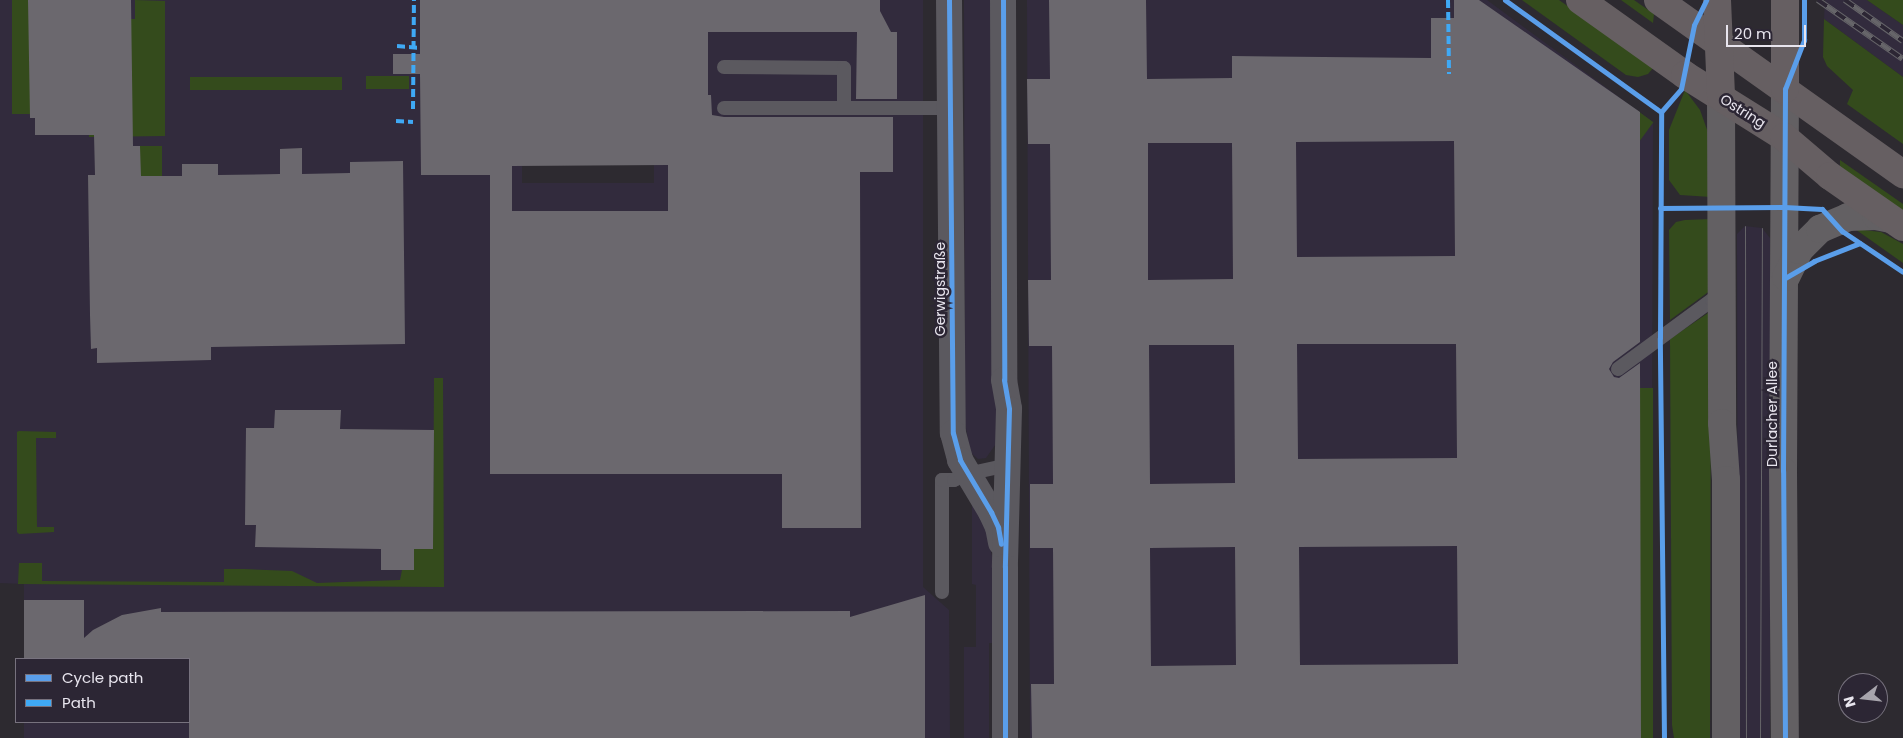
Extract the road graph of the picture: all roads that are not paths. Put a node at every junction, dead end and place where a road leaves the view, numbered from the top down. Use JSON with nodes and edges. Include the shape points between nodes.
{"nodes":[{"id":1,"x":949,"y":0,"type":"edge"},
{"id":2,"x":1003,"y":0,"type":"edge"},
{"id":3,"x":1580,"y":0,"type":"edge"},
{"id":4,"x":1658,"y":0,"type":"edge"},
{"id":5,"x":1717,"y":0,"type":"edge"},
{"id":6,"x":1784,"y":0,"type":"edge"},
{"id":7,"x":1719,"y":42,"type":"junction"},
{"id":8,"x":724,"y":67,"type":"dead end"},
{"id":9,"x":1784,"y":89,"type":"junction"},
{"id":10,"x":1721,"y":97,"type":"junction"},
{"id":11,"x":724,"y":108,"type":"dead end"},
{"id":12,"x":844,"y":108,"type":"junction"},
{"id":13,"x":951,"y":108,"type":"junction"},
{"id":14,"x":1784,"y":137,"type":"junction"},
{"id":15,"x":1903,"y":174,"type":"edge"},
{"id":16,"x":1897,"y":223,"type":"edge"},
{"id":17,"x":1785,"y":278,"type":"junction"},
{"id":18,"x":1723,"y":298,"type":"junction"},
{"id":19,"x":1618,"y":369,"type":"dead end"},
{"id":20,"x":1008,"y":464,"type":"junction"},
{"id":21,"x":967,"y":474,"type":"junction"},
{"id":22,"x":1005,"y":567,"type":"junction"},
{"id":23,"x":942,"y":592,"type":"dead end"},
{"id":24,"x":1005,"y":738,"type":"edge"},
{"id":25,"x":1726,"y":738,"type":"edge"},
{"id":26,"x":1785,"y":738,"type":"edge"}],
"edges":[{"from":1,"to":13,"type":"street","name":"Gerwigstraße"},
{"from":2,"to":20,"type":"street","name":"Gerwigstraße","via":[[1004,380],[1008,409]]},
{"from":3,"to":10,"type":"main road","name":"Ostring"},
{"from":4,"to":7,"type":"main road"},
{"from":5,"to":7,"type":"main road"},
{"from":6,"to":9,"type":"main road","name":"Durlacher Allee"},
{"from":7,"to":9,"type":"main road"},
{"from":7,"to":10,"type":"main road"},
{"from":8,"to":12,"type":"lane","via":[[844,68]]},
{"from":9,"to":14,"type":"street","name":"Durlacher Allee"},
{"from":9,"to":15,"type":"main road"},
{"from":10,"to":14,"type":"main road","name":"Ostring"},
{"from":10,"to":18,"type":"street"},
{"from":11,"to":12,"type":"lane"},
{"from":12,"to":13,"type":"lane"},
{"from":13,"to":21,"type":"street","name":"Gerwigstraße","via":[[952,422],[956,447]]},
{"from":14,"to":16,"type":"main road","name":"Ostring","via":[[1830,176]]},
{"from":14,"to":17,"type":"street","name":"Durlacher Allee"},
{"from":16,"to":17,"type":"street","via":[[1876,216],[1848,217],[1820,229],[1799,250]]},
{"from":17,"to":26,"type":"street","name":"Durlacher Allee"},
{"from":18,"to":19,"type":"lane","via":[[1712,300]]},
{"from":18,"to":25,"type":"street"},
{"from":20,"to":21,"type":"lane"},
{"from":20,"to":22,"type":"street","name":"Gerwigstraße"},
{"from":21,"to":22,"type":"street","name":"Gerwigstraße","via":[[998,527]]},
{"from":21,"to":23,"type":"lane","via":[[954,480],[942,480]]},
{"from":22,"to":24,"type":"street","name":"Gerwigstraße"}]}
